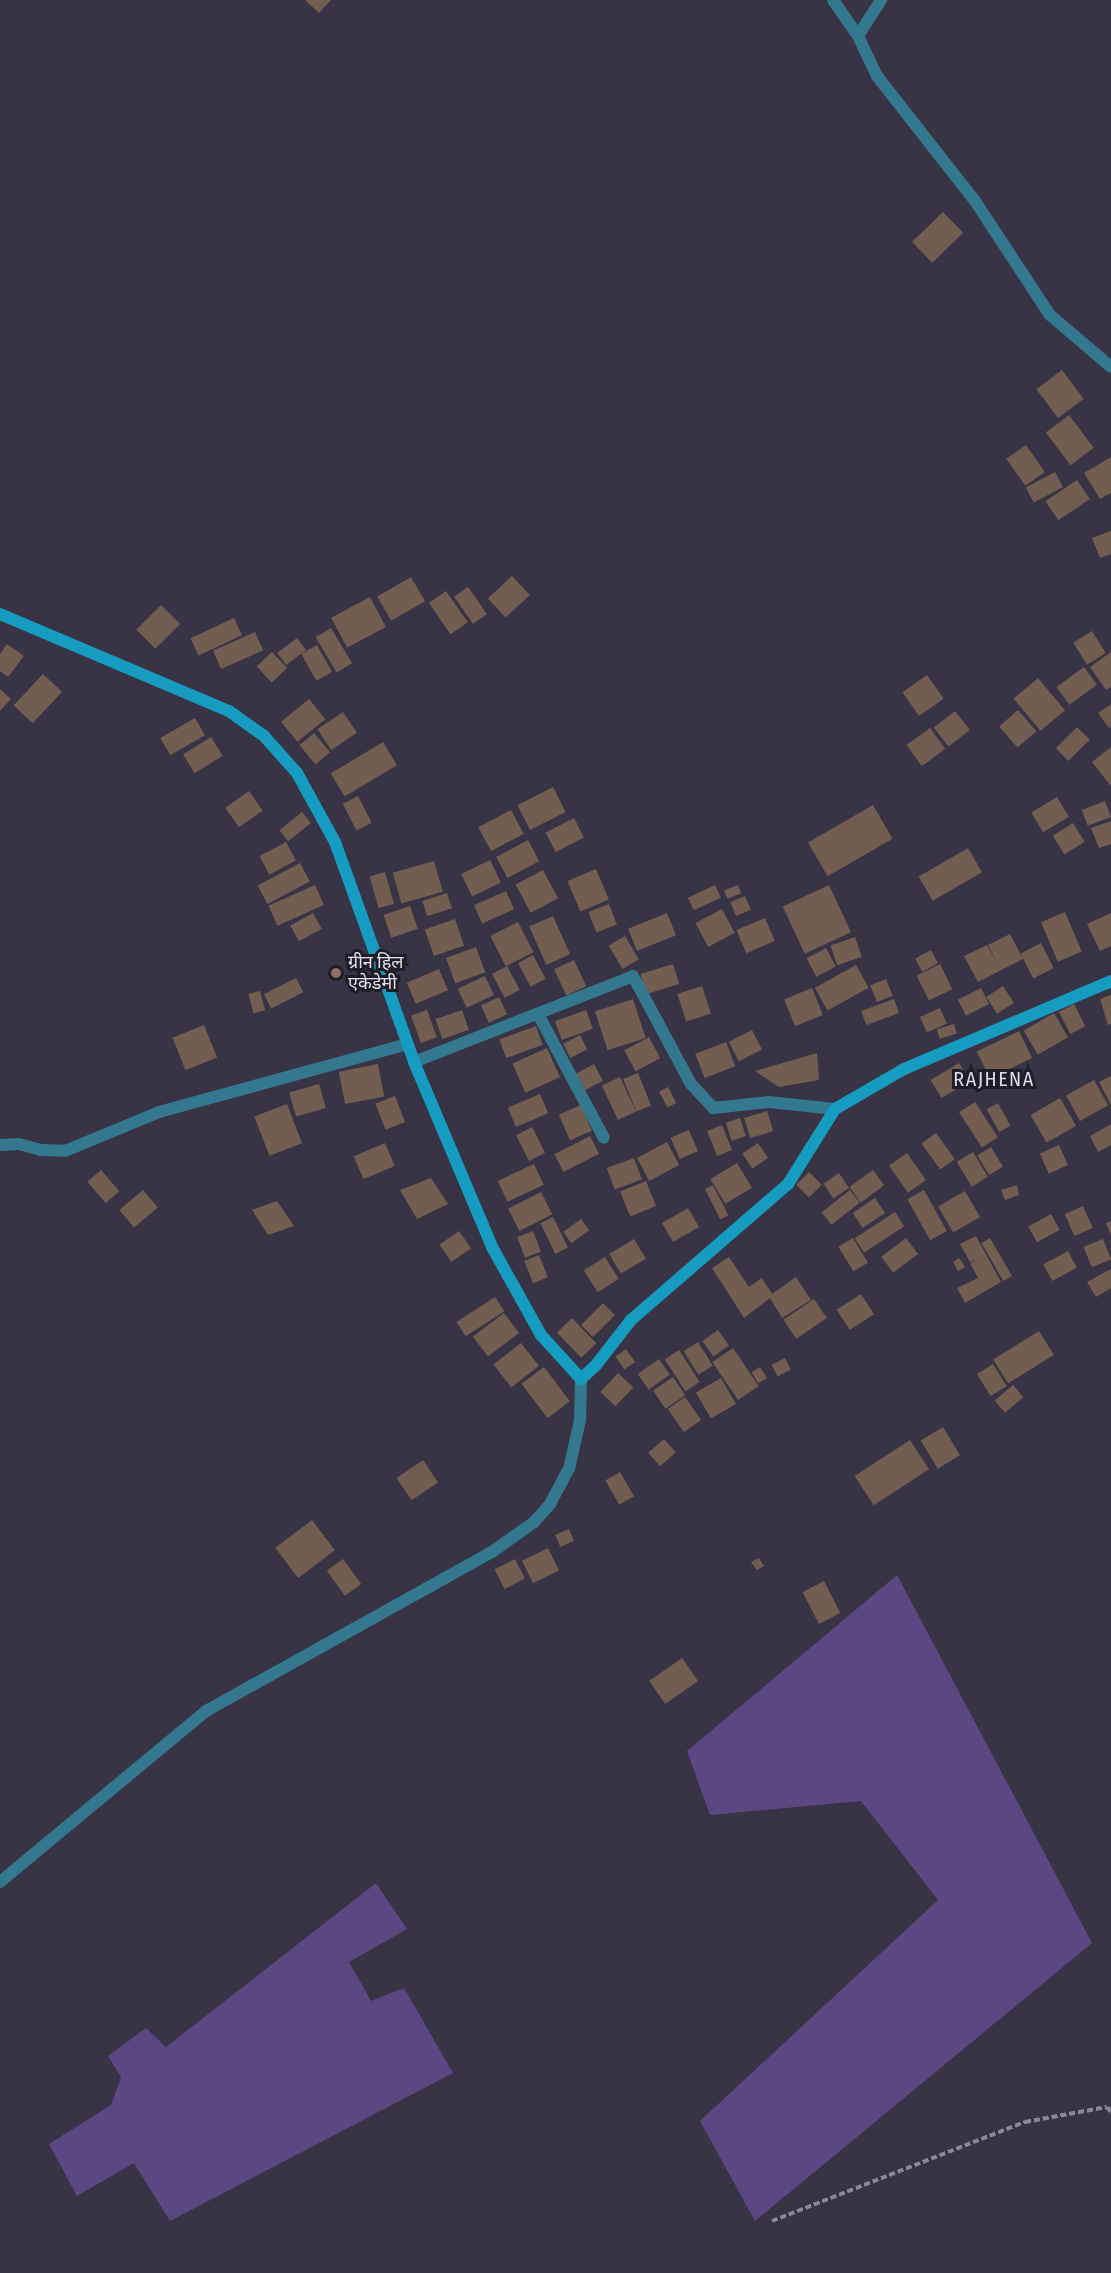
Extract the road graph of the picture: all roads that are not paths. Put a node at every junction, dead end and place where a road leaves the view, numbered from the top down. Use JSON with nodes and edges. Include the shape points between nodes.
{"nodes":[{"id":1,"x":833,"y":0,"type":"edge"},
{"id":2,"x":881,"y":0,"type":"edge"},
{"id":3,"x":858,"y":36,"type":"junction"},
{"id":4,"x":1111,"y":367,"type":"edge"},
{"id":5,"x":0,"y":614,"type":"edge"},
{"id":6,"x":1111,"y":981,"type":"edge"},
{"id":7,"x":538,"y":1014,"type":"junction"},
{"id":8,"x":407,"y":1044,"type":"junction"},
{"id":9,"x":414,"y":1062,"type":"junction"},
{"id":10,"x":835,"y":1109,"type":"junction"},
{"id":11,"x":604,"y":1138,"type":"dead end"},
{"id":12,"x":0,"y":1145,"type":"edge"},
{"id":13,"x":581,"y":1379,"type":"junction"},
{"id":14,"x":0,"y":1882,"type":"edge"}],
"edges":[{"from":1,"to":3,"type":"street"},
{"from":2,"to":3,"type":"street"},
{"from":3,"to":4,"type":"street","via":[[877,76],[975,201],[1050,315]]},
{"from":5,"to":8,"type":"street","via":[[213,703],[247,722],[279,752],[308,789],[335,842]]},
{"from":6,"to":10,"type":"street","via":[[904,1069]]},
{"from":7,"to":9,"type":"street"},
{"from":7,"to":10,"type":"street","via":[[633,976],[691,1084],[713,1108],[769,1102]]},
{"from":7,"to":11,"type":"street"},
{"from":8,"to":9,"type":"street"},
{"from":8,"to":12,"type":"street","via":[[197,1100],[64,1151]]},
{"from":9,"to":13,"type":"street","via":[[492,1247],[541,1335]]},
{"from":10,"to":13,"type":"street","via":[[788,1184],[631,1320]]},
{"from":13,"to":14,"type":"street","via":[[580,1420],[569,1469],[550,1504],[534,1522],[492,1552],[206,1711],[102,1793]]}]}
